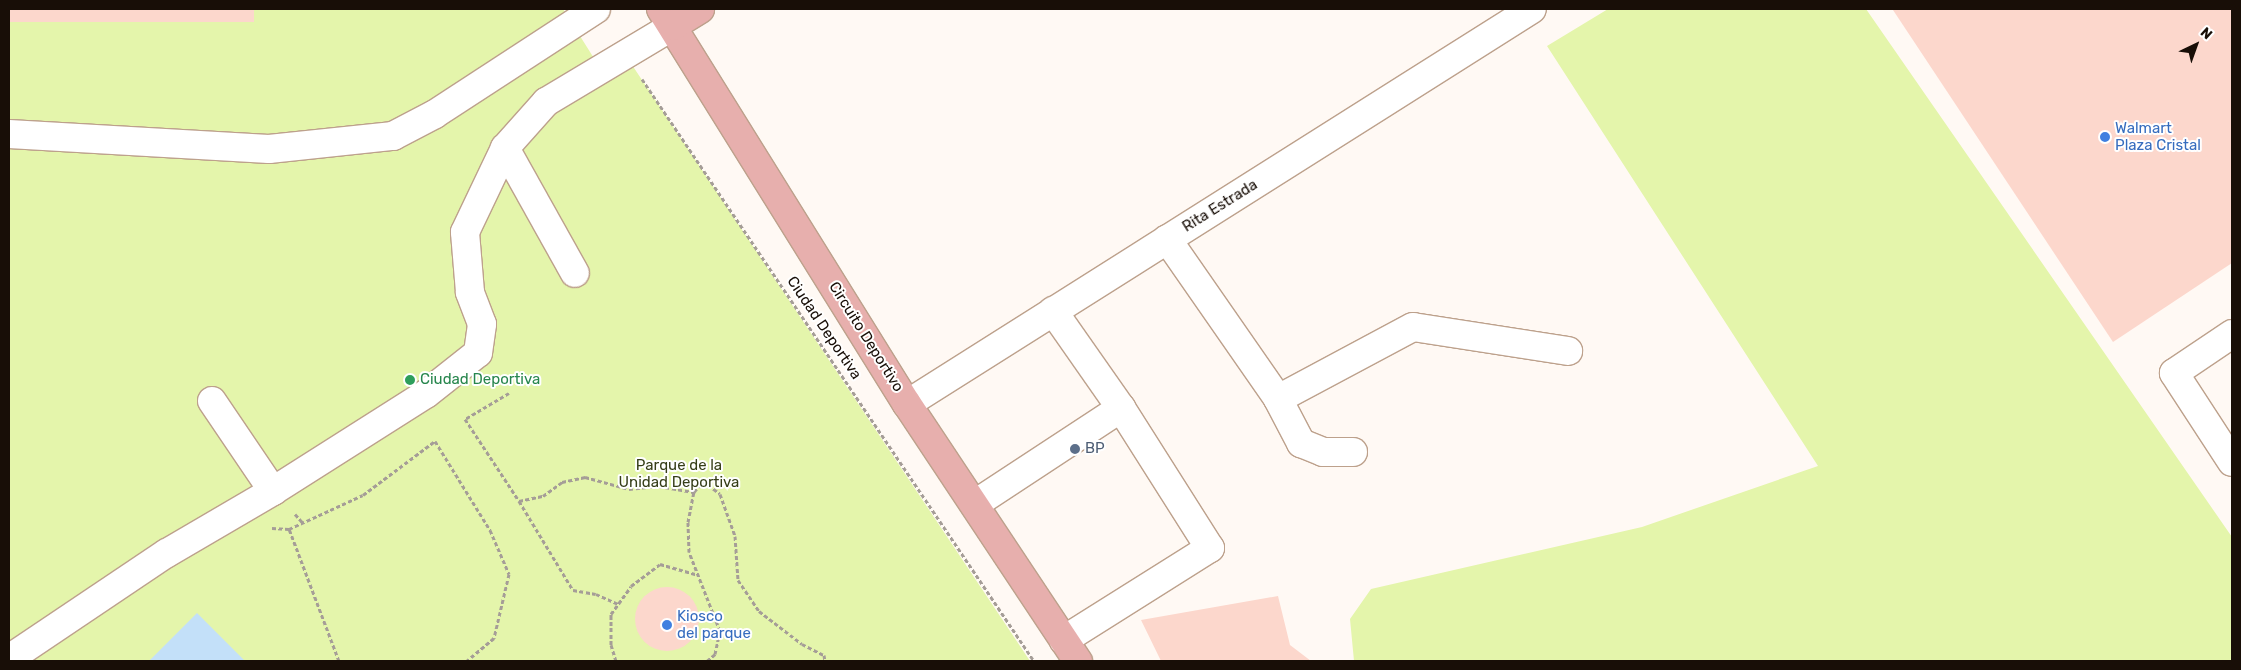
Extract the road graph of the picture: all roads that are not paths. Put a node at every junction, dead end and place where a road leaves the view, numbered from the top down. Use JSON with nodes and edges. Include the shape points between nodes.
{"nodes":[{"id":1,"x":596,"y":9,"type":"edge"},
{"id":2,"x":700,"y":9,"type":"edge"},
{"id":3,"x":1532,"y":9,"type":"edge"},
{"id":4,"x":667,"y":17,"type":"edge"},
{"id":5,"x":9,"y":134,"type":"edge"},
{"id":6,"x":505,"y":148,"type":"junction"},
{"id":7,"x":1168,"y":239,"type":"junction"},
{"id":8,"x":575,"y":273,"type":"dead end"},
{"id":9,"x":1054,"y":311,"type":"junction"},
{"id":10,"x":2232,"y":334,"type":"edge"},
{"id":11,"x":1568,"y":351,"type":"dead end"},
{"id":12,"x":1278,"y":399,"type":"junction"},
{"id":13,"x":212,"y":401,"type":"dead end"},
{"id":14,"x":907,"y":404,"type":"junction"},
{"id":15,"x":1121,"y":408,"type":"junction"},
{"id":16,"x":1353,"y":452,"type":"dead end"},
{"id":17,"x":2232,"y":462,"type":"edge"},
{"id":18,"x":273,"y":491,"type":"junction"},
{"id":19,"x":975,"y":504,"type":"junction"},
{"id":20,"x":1071,"y":651,"type":"edge"},
{"id":21,"x":9,"y":659,"type":"edge"}],
"edges":[{"from":1,"to":5,"type":"street","via":[[435,114],[393,136],[269,149]]},
{"from":2,"to":4,"type":"main road"},
{"from":3,"to":7,"type":"street","name":"Rita Estrada"},
{"from":4,"to":6,"type":"street","via":[[626,56],[546,102]]},
{"from":4,"to":14,"type":"main road","name":"Circuito Deportivo"},
{"from":6,"to":8,"type":"street"},
{"from":6,"to":18,"type":"street","via":[[465,232],[470,292],[482,324],[478,353],[426,394]]},
{"from":7,"to":9,"type":"street","name":"Rita Estrada"},
{"from":7,"to":12,"type":"street"},
{"from":9,"to":14,"type":"street","name":"Rita Estrada"},
{"from":9,"to":15,"type":"street"},
{"from":10,"to":17,"type":"street","via":[[2174,373]]},
{"from":11,"to":12,"type":"street","via":[[1413,327]]},
{"from":12,"to":16,"type":"street","via":[[1301,443],[1322,452]]},
{"from":13,"to":18,"type":"street"},
{"from":14,"to":19,"type":"main road","name":"Circuito Deportivo"},
{"from":15,"to":19,"type":"street"},
{"from":15,"to":20,"type":"street","via":[[1210,548]]},
{"from":18,"to":21,"type":"street","via":[[167,553]]},
{"from":19,"to":20,"type":"main road","name":"Circuito Deportivo"}]}
